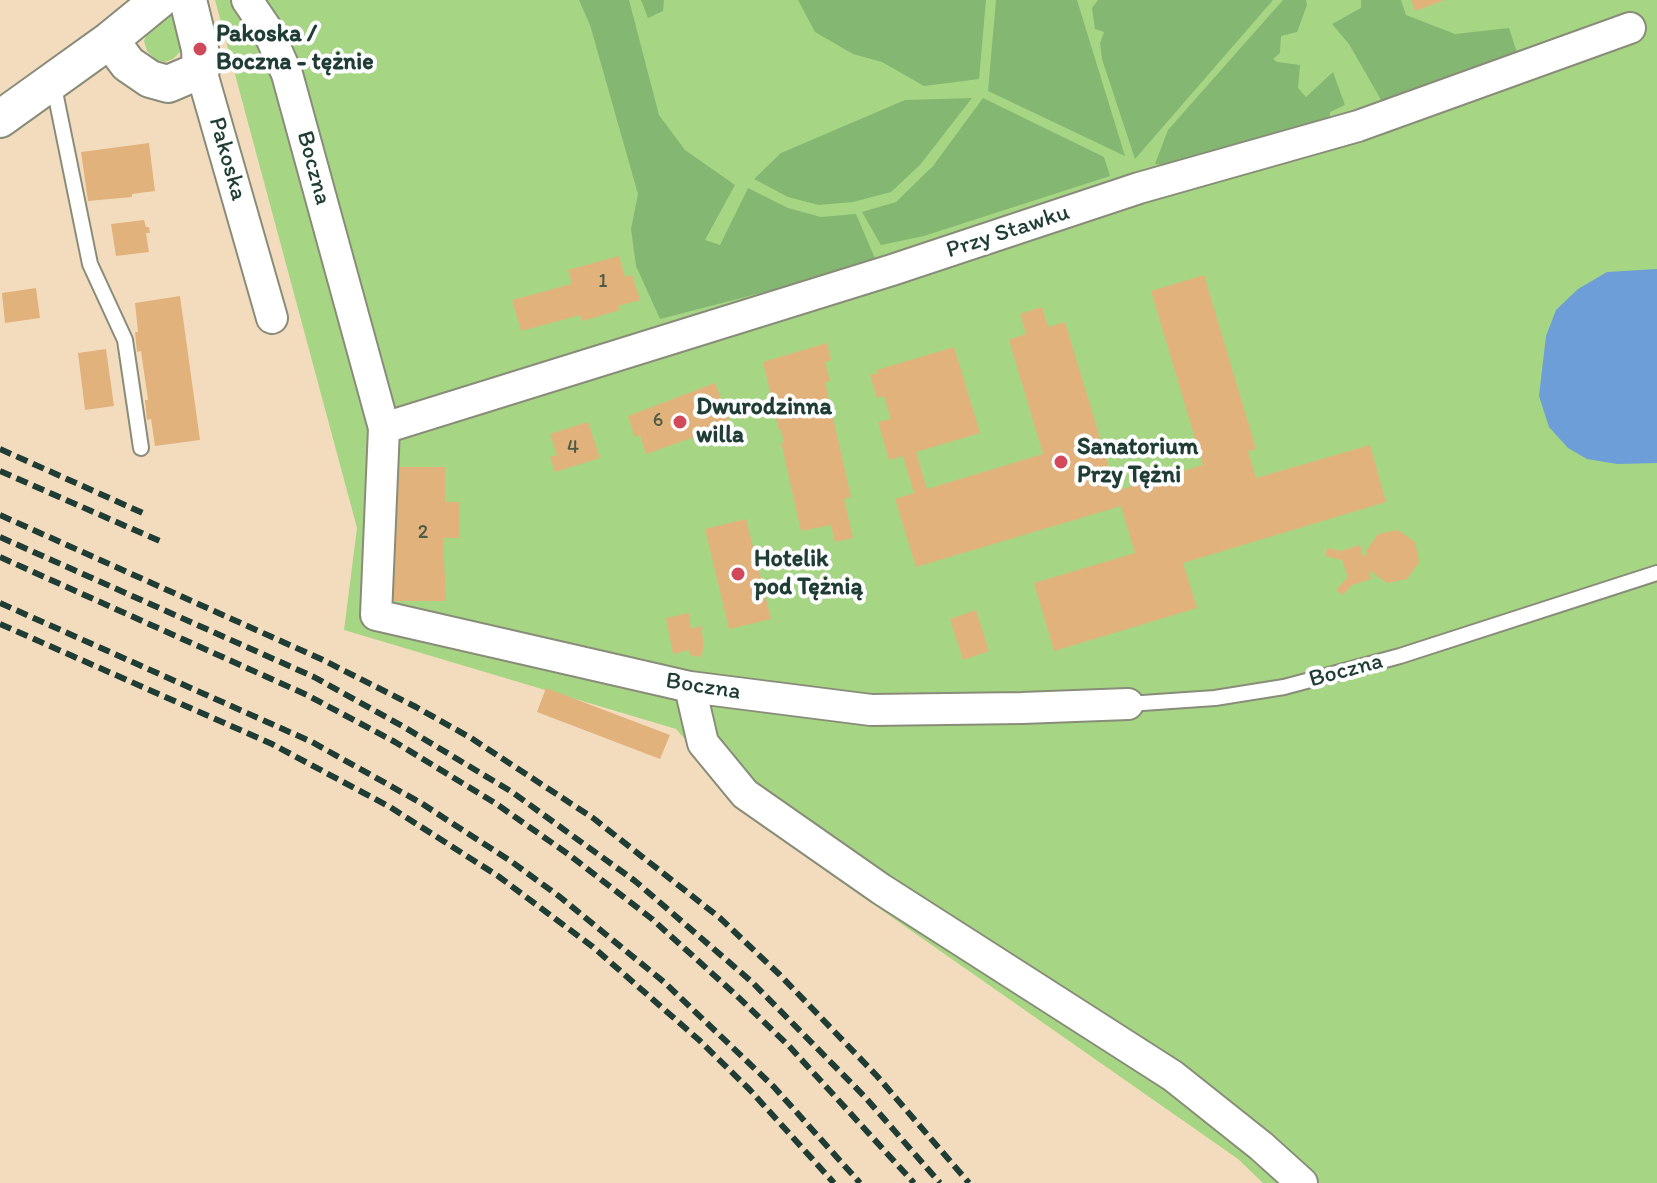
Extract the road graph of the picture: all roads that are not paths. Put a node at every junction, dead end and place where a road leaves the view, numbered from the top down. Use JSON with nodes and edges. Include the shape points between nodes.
{"nodes":[{"id":1,"x":159,"y":0,"type":"edge"},
{"id":2,"x":188,"y":0,"type":"edge"},
{"id":3,"x":247,"y":0,"type":"edge"},
{"id":4,"x":1630,"y":28,"type":"dead end"},
{"id":5,"x":110,"y":40,"type":"junction"},
{"id":6,"x":201,"y":70,"type":"junction"},
{"id":7,"x":53,"y":81,"type":"junction"},
{"id":8,"x":0,"y":119,"type":"edge"},
{"id":9,"x":272,"y":318,"type":"dead end"},
{"id":10,"x":384,"y":428,"type":"junction"},
{"id":11,"x":141,"y":448,"type":"dead end"},
{"id":12,"x":1657,"y":573,"type":"edge"},
{"id":13,"x":690,"y":687,"type":"junction"},
{"id":14,"x":1128,"y":704,"type":"joint"},
{"id":15,"x":1302,"y":1183,"type":"edge"}],
"edges":[{"from":1,"to":5,"type":"street"},
{"from":2,"to":6,"type":"street","name":"Pakoska"},
{"from":3,"to":10,"type":"street","name":"Boczna","via":[[287,74]]},
{"from":4,"to":10,"type":"street","name":"Przy Stawku","via":[[1358,126],[1139,188]]},
{"from":5,"to":6,"type":"street","via":[[128,64],[150,79],[168,84]]},
{"from":5,"to":7,"type":"street"},
{"from":6,"to":9,"type":"street","name":"Pakoska"},
{"from":7,"to":8,"type":"street"},
{"from":7,"to":11,"type":"lane","via":[[90,264],[125,340]]},
{"from":10,"to":13,"type":"street","name":"Boczna","via":[[376,615]]},
{"from":12,"to":14,"type":"lane","name":"Boczna","via":[[1400,656],[1284,687]]},
{"from":13,"to":14,"type":"street","name":"Boczna","via":[[871,710]]},
{"from":13,"to":15,"type":"street","via":[[703,743],[745,794],[881,889],[1178,1072]]}]}
